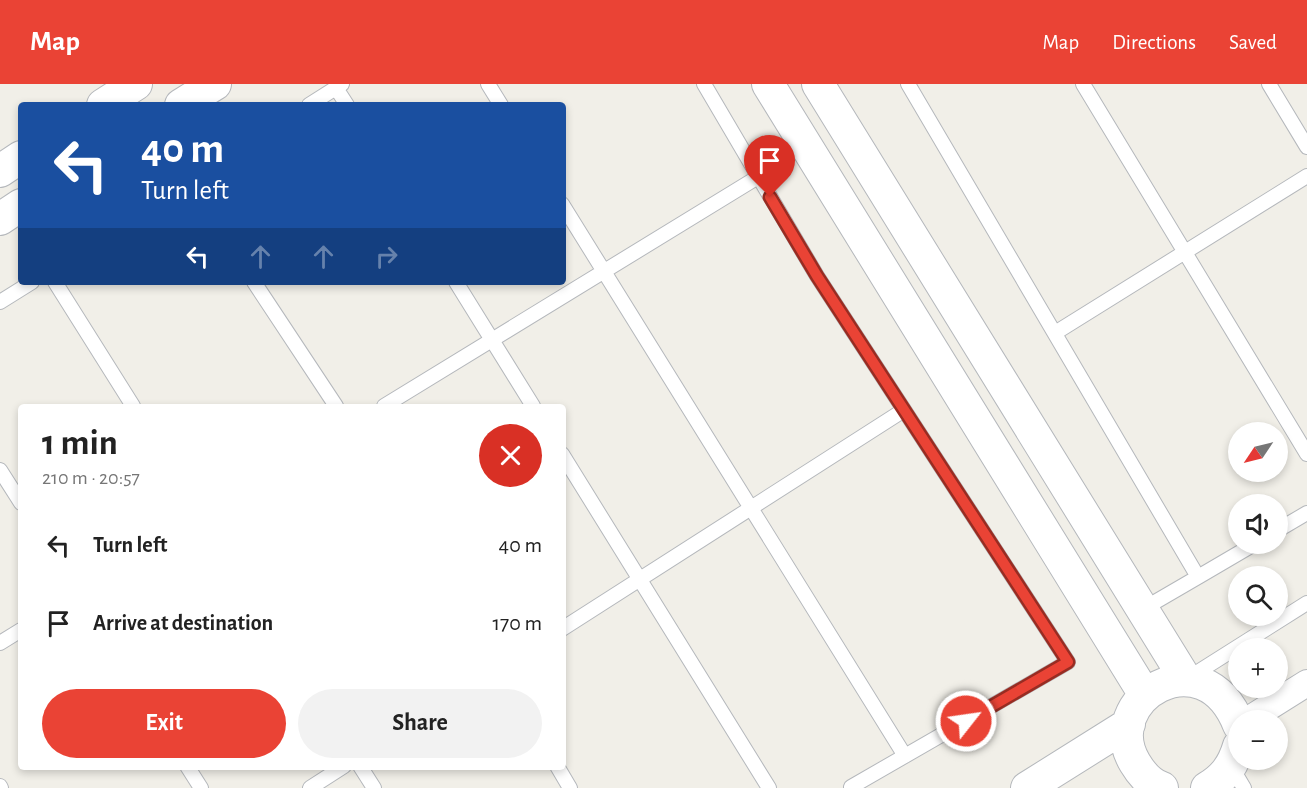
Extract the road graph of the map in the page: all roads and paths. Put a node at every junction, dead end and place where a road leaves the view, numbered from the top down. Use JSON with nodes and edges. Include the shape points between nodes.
{"nodes":[{"id":1,"x":136,"y":84,"type":"edge"},
{"id":2,"x":215,"y":84,"type":"edge"},
{"id":3,"x":489,"y":84,"type":"edge"},
{"id":4,"x":704,"y":84,"type":"edge"},
{"id":5,"x":768,"y":84,"type":"edge"},
{"id":6,"x":818,"y":84,"type":"edge"},
{"id":7,"x":908,"y":84,"type":"edge"},
{"id":8,"x":1083,"y":84,"type":"edge"},
{"id":9,"x":1269,"y":84,"type":"edge"},
{"id":10,"x":339,"y":86,"type":"edge"},
{"id":11,"x":109,"y":102,"type":"edge"},
{"id":12,"x":186,"y":102,"type":"edge"},
{"id":13,"x":314,"y":102,"type":"edge"},
{"id":14,"x":346,"y":102,"type":"edge"},
{"id":15,"x":499,"y":102,"type":"edge"},
{"id":16,"x":1307,"y":147,"type":"edge"},
{"id":17,"x":18,"y":160,"type":"edge"},
{"id":18,"x":0,"y":171,"type":"edge"},
{"id":19,"x":1307,"y":176,"type":"edge"},
{"id":20,"x":758,"y":177,"type":"junction"},
{"id":21,"x":18,"y":207,"type":"edge"},
{"id":22,"x":566,"y":210,"type":"edge"},
{"id":23,"x":0,"y":219,"type":"edge"},
{"id":24,"x":1185,"y":252,"type":"junction"},
{"id":25,"x":604,"y":271,"type":"junction"},
{"id":26,"x":27,"y":285,"type":"edge"},
{"id":27,"x":57,"y":285,"type":"edge"},
{"id":28,"x":256,"y":285,"type":"edge"},
{"id":29,"x":458,"y":285,"type":"edge"},
{"id":30,"x":0,"y":302,"type":"edge"},
{"id":31,"x":1055,"y":333,"type":"junction"},
{"id":32,"x":492,"y":340,"type":"junction"},
{"id":33,"x":132,"y":404,"type":"edge"},
{"id":34,"x":335,"y":404,"type":"edge"},
{"id":35,"x":387,"y":404,"type":"edge"},
{"id":36,"x":532,"y":404,"type":"edge"},
{"id":37,"x":904,"y":410,"type":"junction"},
{"id":38,"x":1307,"y":454,"type":"edge"},
{"id":39,"x":566,"y":460,"type":"edge"},
{"id":40,"x":0,"y":470,"type":"edge"},
{"id":41,"x":18,"y":498,"type":"edge"},
{"id":42,"x":751,"y":509,"type":"junction"},
{"id":43,"x":1307,"y":513,"type":"edge"},
{"id":44,"x":1288,"y":524,"type":"edge"},
{"id":45,"x":1237,"y":554,"type":"edge"},
{"id":46,"x":1198,"y":577,"type":"junction"},
{"id":47,"x":640,"y":579,"type":"junction"},
{"id":48,"x":1307,"y":603,"type":"edge"},
{"id":49,"x":1143,"y":609,"type":"junction"},
{"id":50,"x":566,"y":626,"type":"edge"},
{"id":51,"x":18,"y":632,"type":"edge"},
{"id":52,"x":0,"y":643,"type":"edge"},
{"id":53,"x":1186,"y":680,"type":"junction"},
{"id":54,"x":1307,"y":683,"type":"edge"},
{"id":55,"x":1145,"y":695,"type":"junction"},
{"id":56,"x":1233,"y":710,"type":"edge"},
{"id":57,"x":1264,"y":710,"type":"edge"},
{"id":58,"x":1129,"y":724,"type":"junction"},
{"id":59,"x":905,"y":756,"type":"junction"},
{"id":60,"x":190,"y":770,"type":"edge"},
{"id":61,"x":338,"y":770,"type":"edge"},
{"id":62,"x":363,"y":770,"type":"edge"},
{"id":63,"x":559,"y":770,"type":"edge"},
{"id":64,"x":1234,"y":770,"type":"edge"},
{"id":65,"x":1158,"y":787,"type":"edge"},
{"id":66,"x":201,"y":788,"type":"edge"},
{"id":67,"x":310,"y":788,"type":"edge"},
{"id":68,"x":374,"y":788,"type":"edge"},
{"id":69,"x":570,"y":788,"type":"edge"},
{"id":70,"x":770,"y":788,"type":"edge"},
{"id":71,"x":851,"y":788,"type":"edge"},
{"id":72,"x":1027,"y":788,"type":"edge"},
{"id":73,"x":1206,"y":788,"type":"edge"}],
"edges":[{"from":1,"to":11,"type":"street"},
{"from":2,"to":12,"type":"street"},
{"from":3,"to":15,"type":"lane"},
{"from":4,"to":20,"type":"lane"},
{"from":5,"to":55,"type":"street"},
{"from":6,"to":49,"type":"street"},
{"from":7,"to":31,"type":"lane"},
{"from":8,"to":24,"type":"lane"},
{"from":9,"to":16,"type":"lane"},
{"from":10,"to":13,"type":"lane"},
{"from":10,"to":14,"type":"lane"},
{"from":17,"to":18,"type":"street"},
{"from":19,"to":24,"type":"lane"},
{"from":20,"to":25,"type":"lane"},
{"from":20,"to":37,"type":"lane"},
{"from":21,"to":23,"type":"street"},
{"from":22,"to":25,"type":"lane"},
{"from":24,"to":31,"type":"lane"},
{"from":24,"to":38,"type":"lane"},
{"from":25,"to":32,"type":"lane"},
{"from":25,"to":42,"type":"lane"},
{"from":26,"to":30,"type":"lane"},
{"from":27,"to":33,"type":"lane"},
{"from":28,"to":34,"type":"lane"},
{"from":29,"to":32,"type":"lane"},
{"from":31,"to":46,"type":"lane"},
{"from":32,"to":35,"type":"lane"},
{"from":32,"to":36,"type":"lane"},
{"from":37,"to":42,"type":"lane"},
{"from":37,"to":59,"type":"lane","via":[[1068,662]]},
{"from":39,"to":47,"type":"lane"},
{"from":40,"to":41,"type":"lane"},
{"from":42,"to":47,"type":"lane"},
{"from":42,"to":59,"type":"lane"},
{"from":43,"to":44,"type":"lane"},
{"from":45,"to":46,"type":"lane"},
{"from":46,"to":49,"type":"lane"},
{"from":47,"to":50,"type":"lane"},
{"from":47,"to":70,"type":"lane"},
{"from":48,"to":53,"type":"lane"},
{"from":49,"to":53,"type":"street"},
{"from":51,"to":52,"type":"lane"},
{"from":53,"to":55,"type":"street","via":[[1167,682]]},
{"from":53,"to":56,"type":"street","via":[[1220,693]]},
{"from":54,"to":57,"type":"street"},
{"from":55,"to":58,"type":"street"},
{"from":58,"to":65,"type":"street","via":[[1132,758],[1141,773]]},
{"from":58,"to":72,"type":"street"},
{"from":59,"to":71,"type":"lane"},
{"from":60,"to":66,"type":"lane"},
{"from":61,"to":67,"type":"lane"},
{"from":62,"to":68,"type":"lane"},
{"from":63,"to":69,"type":"lane"},
{"from":64,"to":73,"type":"street"}]}
